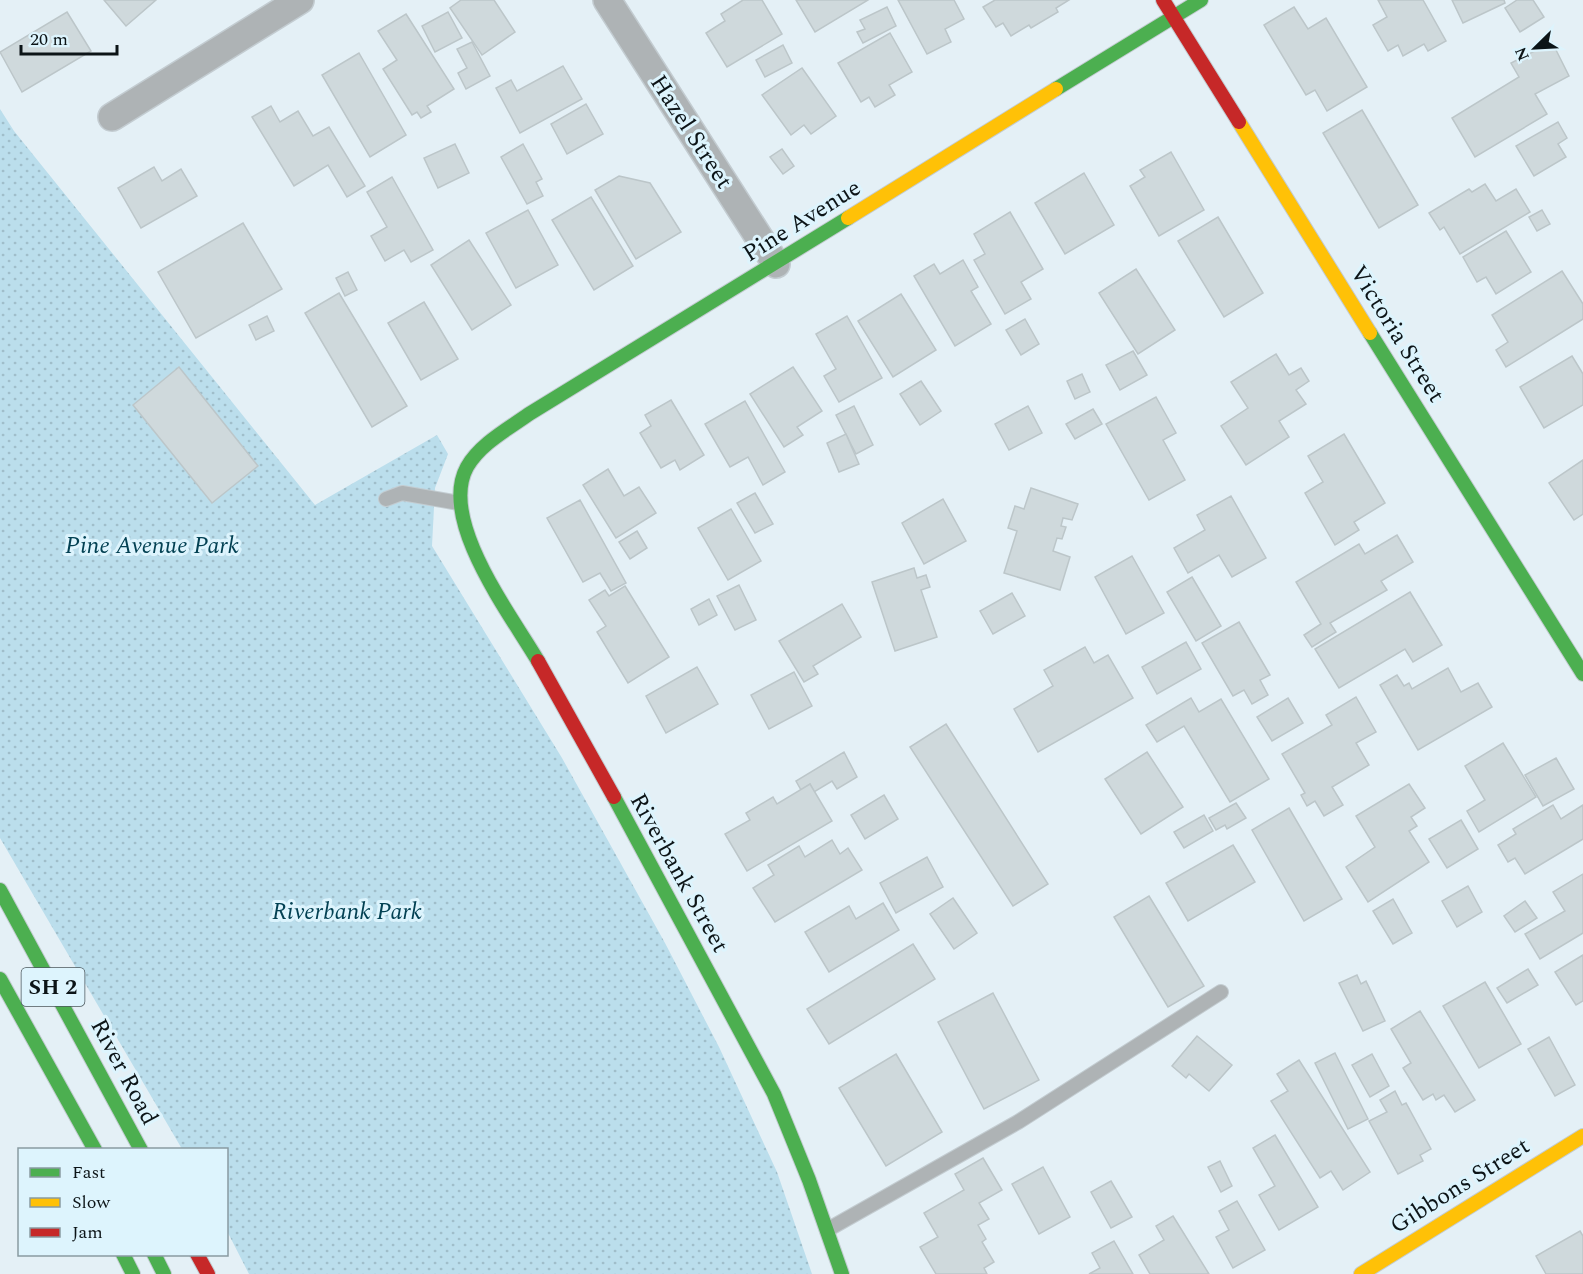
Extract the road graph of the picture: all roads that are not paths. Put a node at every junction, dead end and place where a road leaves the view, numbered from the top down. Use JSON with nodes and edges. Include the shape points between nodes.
{"nodes":[{"id":1,"x":300,"y":0,"type":"edge"},
{"id":2,"x":607,"y":0,"type":"edge"},
{"id":3,"x":1163,"y":0,"type":"edge"},
{"id":4,"x":1201,"y":0,"type":"edge"},
{"id":5,"x":1173,"y":17,"type":"junction"},
{"id":6,"x":112,"y":117,"type":"dead end"},
{"id":7,"x":776,"y":264,"type":"junction"},
{"id":8,"x":386,"y":499,"type":"dead end"},
{"id":9,"x":459,"y":503,"type":"junction"},
{"id":10,"x":1583,"y":674,"type":"edge"},
{"id":11,"x":0,"y":890,"type":"edge"},
{"id":12,"x":0,"y":979,"type":"edge"},
{"id":13,"x":0,"y":990,"type":"edge"},
{"id":14,"x":1221,"y":992,"type":"dead end"},
{"id":15,"x":54,"y":1107,"type":"dead end"},
{"id":16,"x":1583,"y":1136,"type":"edge"},
{"id":17,"x":94,"y":1148,"type":"edge"},
{"id":18,"x":140,"y":1148,"type":"edge"},
{"id":19,"x":827,"y":1230,"type":"junction"},
{"id":20,"x":124,"y":1256,"type":"edge"},
{"id":21,"x":155,"y":1256,"type":"edge"},
{"id":22,"x":198,"y":1256,"type":"edge"},
{"id":23,"x":133,"y":1274,"type":"edge"},
{"id":24,"x":164,"y":1274,"type":"edge"},
{"id":25,"x":208,"y":1274,"type":"edge"},
{"id":26,"x":842,"y":1274,"type":"edge"},
{"id":27,"x":1361,"y":1274,"type":"edge"}],
"edges":[{"from":1,"to":6,"type":"street"},
{"from":2,"to":7,"type":"street","name":"Hazel Street"},
{"from":3,"to":5,"type":"main road","name":"Victoria Street"},
{"from":4,"to":5,"type":"main road","name":"Pine Avenue"},
{"from":5,"to":7,"type":"main road","name":"Pine Avenue"},
{"from":5,"to":10,"type":"main road","name":"Victoria Street"},
{"from":7,"to":9,"type":"main road","name":"Pine Avenue","via":[[491,440],[473,455],[463,473]]},
{"from":8,"to":9,"type":"lane","via":[[402,493]]},
{"from":9,"to":19,"type":"main road","name":"Riverbank Street","via":[[470,545],[546,675],[774,1094]]},
{"from":11,"to":18,"type":"main road","name":"River Road","number":"SH 2"},
{"from":12,"to":17,"type":"main road"},
{"from":13,"to":15,"type":"main road","number":"SH 2"},
{"from":14,"to":19,"type":"lane","via":[[1018,1122]]},
{"from":16,"to":27,"type":"main road","name":"Gibbons Street"},
{"from":19,"to":26,"type":"main road","name":"Riverbank Street"},
{"from":20,"to":23,"type":"main road"},
{"from":21,"to":24,"type":"main road"},
{"from":22,"to":25,"type":"main road"}]}
